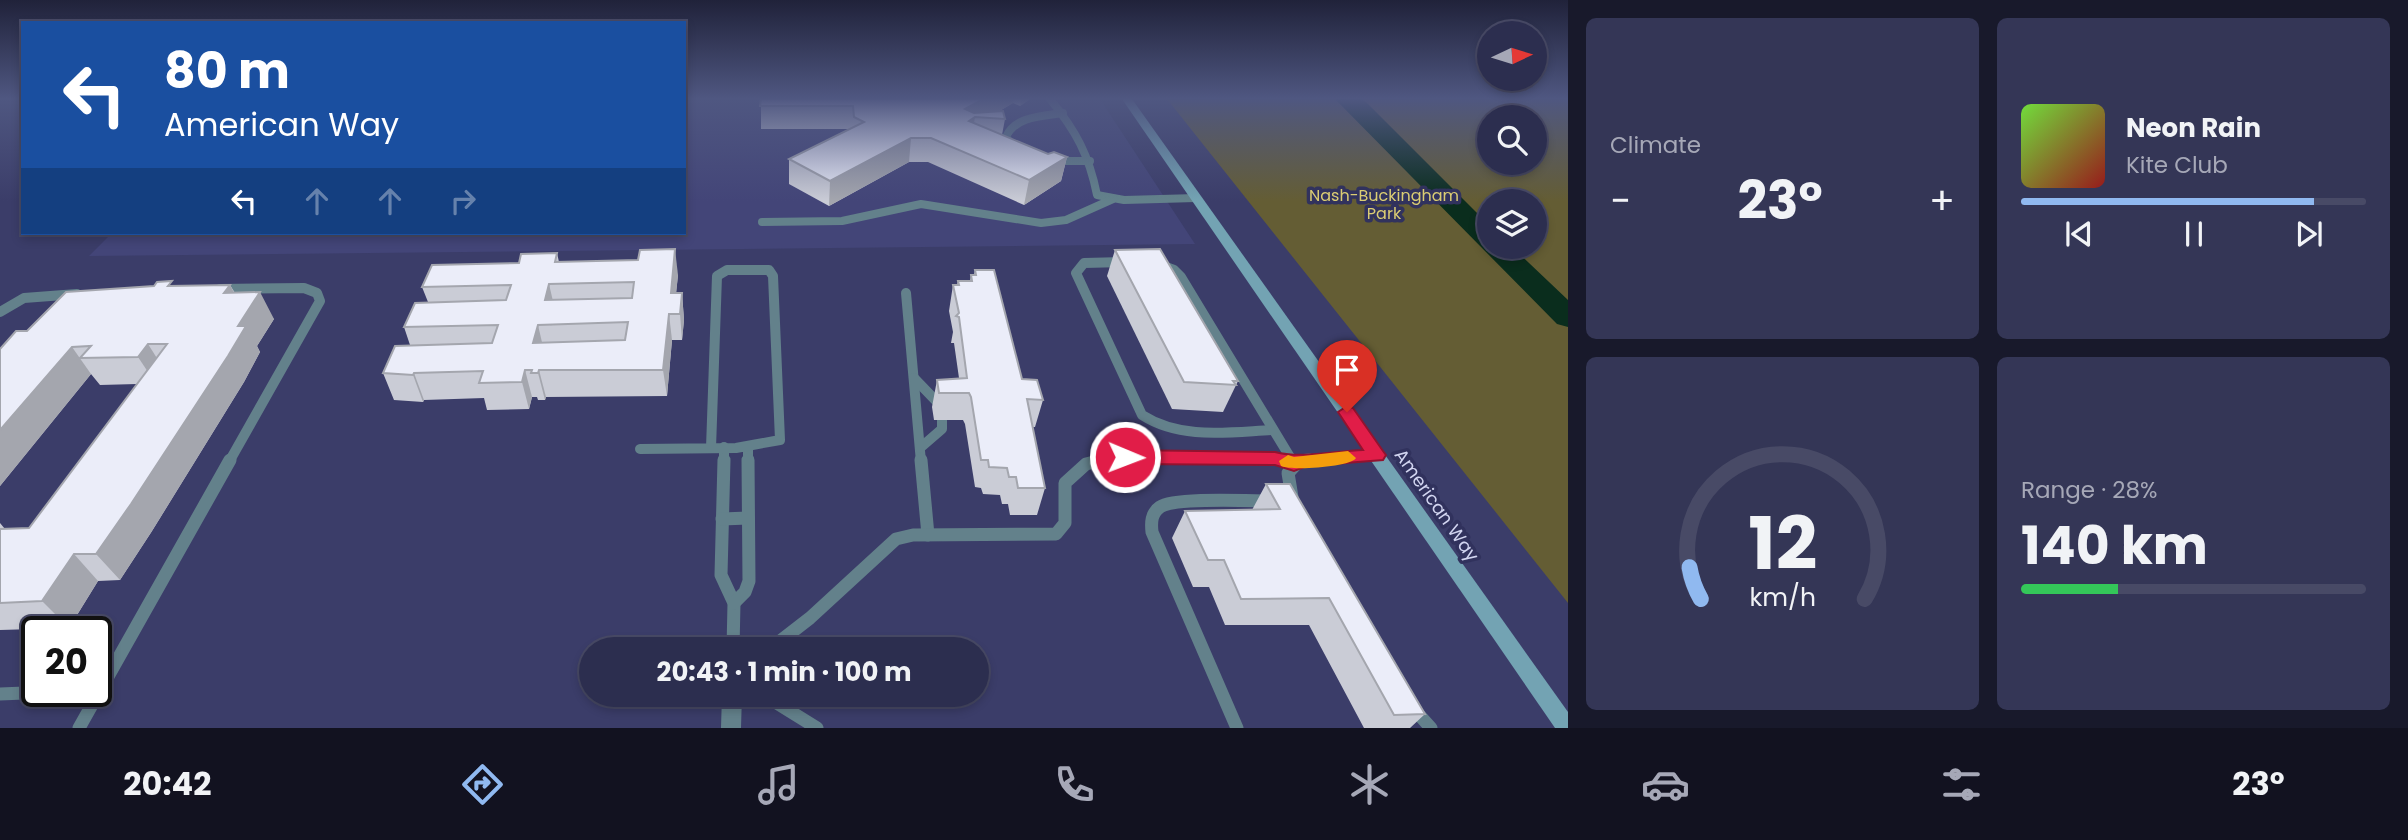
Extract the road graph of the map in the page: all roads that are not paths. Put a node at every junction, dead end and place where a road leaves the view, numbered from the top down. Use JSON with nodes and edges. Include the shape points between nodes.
{"nodes":[{"id":1,"x":1008,"y":133,"type":"edge"},
{"id":2,"x":1074,"y":133,"type":"edge"},
{"id":3,"x":1151,"y":133,"type":"edge"},
{"id":4,"x":1020,"y":150,"type":"edge"},
{"id":5,"x":1049,"y":160,"type":"edge"},
{"id":6,"x":1090,"y":161,"type":"junction"},
{"id":7,"x":1196,"y":198,"type":"junction"},
{"id":8,"x":1113,"y":200,"type":"junction"},
{"id":9,"x":762,"y":222,"type":"dead end"},
{"id":10,"x":205,"y":290,"type":"edge"},
{"id":11,"x":906,"y":293,"type":"dead end"},
{"id":12,"x":54,"y":307,"type":"edge"},
{"id":13,"x":0,"y":312,"type":"edge"},
{"id":14,"x":914,"y":378,"type":"junction"},
{"id":15,"x":941,"y":407,"type":"edge"},
{"id":16,"x":942,"y":420,"type":"dead end"},
{"id":17,"x":1273,"y":430,"type":"junction"},
{"id":18,"x":718,"y":447,"type":"junction"},
{"id":19,"x":748,"y":447,"type":"junction"},
{"id":20,"x":920,"y":448,"type":"junction"},
{"id":21,"x":640,"y":449,"type":"dead end"},
{"id":22,"x":1377,"y":455,"type":"junction"},
{"id":23,"x":1294,"y":464,"type":"junction"},
{"id":24,"x":748,"y":518,"type":"junction"},
{"id":25,"x":722,"y":519,"type":"junction"},
{"id":26,"x":928,"y":535,"type":"junction"},
{"id":27,"x":734,"y":603,"type":"junction"},
{"id":28,"x":733,"y":637,"type":"edge"},
{"id":29,"x":785,"y":637,"type":"edge"},
{"id":30,"x":112,"y":667,"type":"edge"},
{"id":31,"x":21,"y":693,"type":"edge"},
{"id":32,"x":0,"y":694,"type":"edge"},
{"id":33,"x":1402,"y":694,"type":"edge"},
{"id":34,"x":90,"y":707,"type":"edge"},
{"id":35,"x":732,"y":707,"type":"edge"},
{"id":36,"x":783,"y":707,"type":"edge"},
{"id":37,"x":79,"y":728,"type":"edge"},
{"id":38,"x":731,"y":728,"type":"edge"},
{"id":39,"x":817,"y":728,"type":"edge"},
{"id":40,"x":1237,"y":728,"type":"edge"},
{"id":41,"x":1431,"y":728,"type":"edge"},
{"id":42,"x":1567,"y":728,"type":"edge"}],
"edges":[{"from":1,"to":4,"type":"lane","via":[[1006,137]]},
{"from":2,"to":6,"type":"lane"},
{"from":3,"to":7,"type":"main road","name":"American Way"},
{"from":5,"to":6,"type":"lane"},
{"from":6,"to":8,"type":"lane","via":[[1096,193]]},
{"from":7,"to":8,"type":"lane"},
{"from":7,"to":22,"type":"main road","name":"American Way"},
{"from":8,"to":9,"type":"lane","via":[[1068,220],[1047,223],[921,204],[839,221]]},
{"from":10,"to":30,"type":"lane","via":[[304,288],[317,293],[320,301]]},
{"from":11,"to":14,"type":"lane"},
{"from":12,"to":13,"type":"lane","via":[[85,293],[32,296]]},
{"from":14,"to":15,"type":"lane"},
{"from":14,"to":20,"type":"lane"},
{"from":16,"to":20,"type":"lane","via":[[942,429]]},
{"from":17,"to":17,"type":"lane","via":[[1178,273],[1142,262],[1084,263],[1077,269],[1077,278],[1139,412],[1150,422],[1171,429]]},
{"from":17,"to":23,"type":"lane"},
{"from":18,"to":19,"type":"lane"},
{"from":18,"to":19,"type":"lane","via":[[717,276],[729,270],[767,270],[773,276],[781,435],[773,445]]},
{"from":18,"to":21,"type":"lane"},
{"from":18,"to":25,"type":"lane"},
{"from":19,"to":24,"type":"lane"},
{"from":20,"to":26,"type":"lane"},
{"from":22,"to":23,"type":"lane"},
{"from":22,"to":42,"type":"main road","name":"American Way"},
{"from":23,"to":26,"type":"lane","via":[[1269,458],[1104,459],[1076,470],[1065,483],[1065,523],[1056,534]]},
{"from":23,"to":40,"type":"lane","via":[[1288,480],[1295,507],[1175,502],[1159,507],[1151,519],[1152,532]]},
{"from":24,"to":25,"type":"lane"},
{"from":24,"to":27,"type":"lane","via":[[749,581]]},
{"from":25,"to":27,"type":"lane","via":[[721,580]]},
{"from":26,"to":29,"type":"lane","via":[[896,539]]},
{"from":27,"to":28,"type":"lane"},
{"from":31,"to":32,"type":"lane"},
{"from":33,"to":41,"type":"lane"},
{"from":34,"to":37,"type":"lane"},
{"from":35,"to":38,"type":"street"},
{"from":36,"to":39,"type":"lane"}]}
